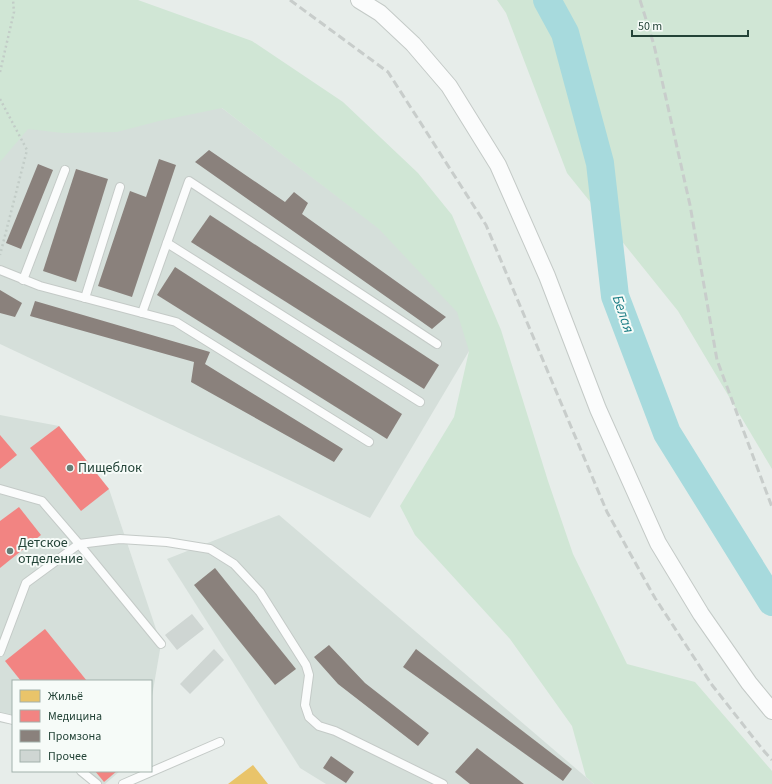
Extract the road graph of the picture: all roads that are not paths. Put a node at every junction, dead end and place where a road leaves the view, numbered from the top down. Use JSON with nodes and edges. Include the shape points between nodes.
{"nodes":[{"id":1,"x":359,"y":0,"type":"edge"},
{"id":2,"x":65,"y":170,"type":"dead end"},
{"id":3,"x":120,"y":187,"type":"dead end"},
{"id":4,"x":167,"y":243,"type":"junction"},
{"id":5,"x":0,"y":270,"type":"edge"},
{"id":6,"x":24,"y":280,"type":"junction"},
{"id":7,"x":85,"y":298,"type":"junction"},
{"id":8,"x":142,"y":313,"type":"junction"},
{"id":9,"x":437,"y":344,"type":"dead end"},
{"id":10,"x":420,"y":402,"type":"dead end"},
{"id":11,"x":369,"y":442,"type":"dead end"},
{"id":12,"x":0,"y":489,"type":"edge"},
{"id":13,"x":80,"y":544,"type":"junction"},
{"id":14,"x":160,"y":644,"type":"dead end"},
{"id":15,"x":0,"y":652,"type":"edge"},
{"id":16,"x":772,"y":711,"type":"edge"},
{"id":17,"x":0,"y":717,"type":"edge"},
{"id":18,"x":12,"y":720,"type":"edge"},
{"id":19,"x":220,"y":742,"type":"dead end"},
{"id":20,"x":152,"y":771,"type":"edge"},
{"id":21,"x":82,"y":772,"type":"edge"},
{"id":22,"x":151,"y":772,"type":"edge"},
{"id":23,"x":97,"y":784,"type":"edge"},
{"id":24,"x":123,"y":784,"type":"edge"},
{"id":25,"x":443,"y":784,"type":"edge"}],
"edges":[{"from":1,"to":16,"type":"street","via":[[380,13],[413,44],[444,80],[498,165],[547,276],[598,410],[658,543],[701,614],[749,683]]},
{"from":2,"to":6,"type":"lane"},
{"from":3,"to":7,"type":"lane"},
{"from":4,"to":8,"type":"lane"},
{"from":4,"to":9,"type":"lane","via":[[189,181]]},
{"from":4,"to":10,"type":"lane"},
{"from":5,"to":6,"type":"lane"},
{"from":6,"to":7,"type":"lane"},
{"from":7,"to":8,"type":"lane"},
{"from":8,"to":11,"type":"lane","via":[[176,322]]},
{"from":12,"to":13,"type":"lane","via":[[42,502]]},
{"from":13,"to":14,"type":"lane"},
{"from":13,"to":15,"type":"lane","via":[[26,584]]},
{"from":13,"to":25,"type":"lane","via":[[120,539],[167,542],[210,549],[234,564],[260,592],[306,665],[308,675],[305,705],[310,717],[319,726],[335,731]]},
{"from":17,"to":18,"type":"lane"},
{"from":19,"to":20,"type":"lane"},
{"from":21,"to":23,"type":"lane"},
{"from":22,"to":24,"type":"lane"}]}
